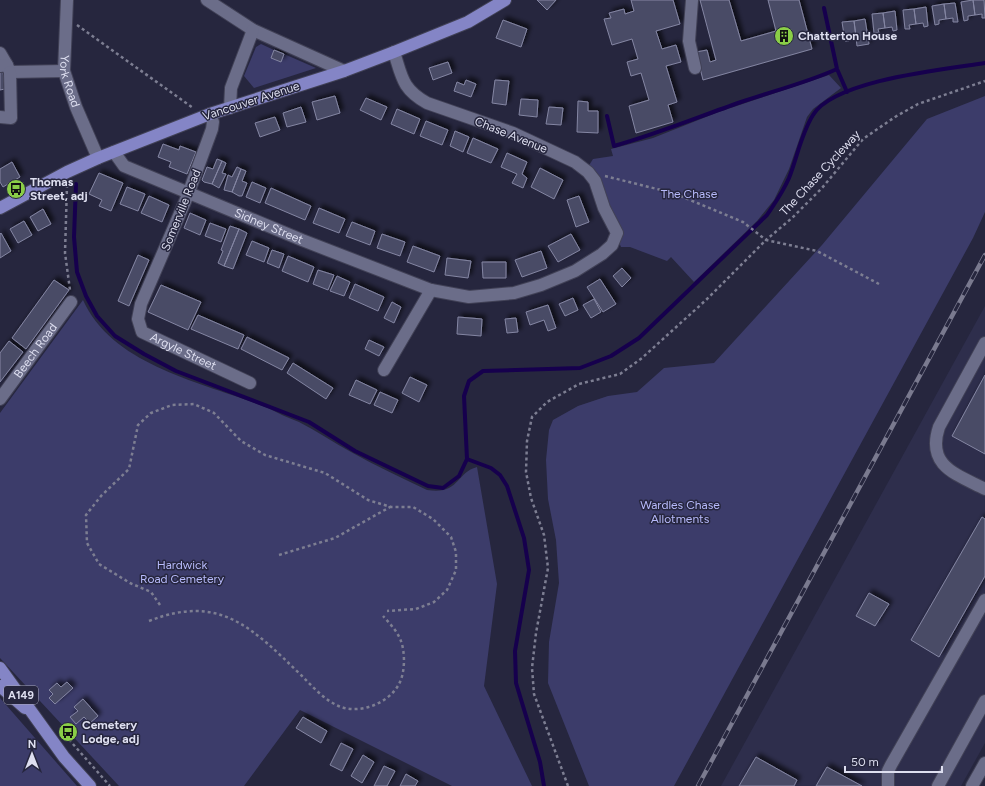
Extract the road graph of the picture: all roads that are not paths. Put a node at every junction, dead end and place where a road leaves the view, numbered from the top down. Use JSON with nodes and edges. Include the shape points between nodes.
{"nodes":[{"id":1,"x":67,"y":0,"type":"edge"},
{"id":2,"x":207,"y":0,"type":"edge"},
{"id":3,"x":505,"y":0,"type":"edge"},
{"id":4,"x":692,"y":0,"type":"edge"},
{"id":5,"x":253,"y":30,"type":"junction"},
{"id":6,"x":394,"y":52,"type":"junction"},
{"id":7,"x":0,"y":54,"type":"edge"},
{"id":8,"x":6,"y":68,"type":"edge"},
{"id":9,"x":695,"y":68,"type":"dead end"},
{"id":10,"x":64,"y":71,"type":"junction"},
{"id":11,"x":344,"y":71,"type":"junction"},
{"id":12,"x":230,"y":108,"type":"junction"},
{"id":13,"x":205,"y":116,"type":"junction"},
{"id":14,"x":0,"y":117,"type":"edge"},
{"id":15,"x":114,"y":152,"type":"junction"},
{"id":16,"x":98,"y":158,"type":"junction"},
{"id":17,"x":189,"y":193,"type":"junction"},
{"id":18,"x":0,"y":208,"type":"edge"},
{"id":19,"x":616,"y":233,"type":"joint"},
{"id":20,"x":431,"y":290,"type":"junction"},
{"id":21,"x":71,"y":302,"type":"road end"},
{"id":22,"x":141,"y":304,"type":"joint"},
{"id":23,"x":985,"y":343,"type":"edge"},
{"id":24,"x":384,"y":370,"type":"dead end"},
{"id":25,"x":250,"y":383,"type":"dead end"},
{"id":26,"x":0,"y":399,"type":"edge"},
{"id":27,"x":985,"y":489,"type":"edge"},
{"id":28,"x":985,"y":600,"type":"edge"},
{"id":29,"x":0,"y":668,"type":"edge"},
{"id":30,"x":0,"y":686,"type":"edge"},
{"id":31,"x":985,"y":701,"type":"edge"},
{"id":32,"x":42,"y":724,"type":"junction"},
{"id":33,"x":985,"y":765,"type":"edge"},
{"id":34,"x":90,"y":786,"type":"edge"},
{"id":35,"x":888,"y":786,"type":"edge"},
{"id":36,"x":938,"y":786,"type":"edge"},
{"id":37,"x":972,"y":786,"type":"edge"}],
"edges":[{"from":1,"to":10,"type":"street","name":"York Road"},
{"from":2,"to":5,"type":"street"},
{"from":3,"to":6,"type":"main road","name":"Vancouver Avenue","via":[[468,22]]},
{"from":4,"to":9,"type":"street","via":[[689,41]]},
{"from":5,"to":11,"type":"street"},
{"from":5,"to":12,"type":"street","via":[[231,88]]},
{"from":6,"to":11,"type":"main road","name":"Vancouver Avenue"},
{"from":6,"to":19,"type":"street","name":"Chase Avenue","via":[[405,86],[415,96],[427,103],[513,132],[574,162],[588,172]]},
{"from":7,"to":8,"type":"street"},
{"from":8,"to":10,"type":"street"},
{"from":8,"to":14,"type":"street","via":[[11,118]]},
{"from":10,"to":16,"type":"street","name":"York Road"},
{"from":11,"to":12,"type":"main road","name":"Vancouver Avenue"},
{"from":12,"to":13,"type":"main road","name":"Vancouver Avenue"},
{"from":13,"to":15,"type":"main road","name":"Vancouver Avenue"},
{"from":13,"to":17,"type":"street","name":"Somerville Road","via":[[213,122],[212,130]]},
{"from":15,"to":16,"type":"main road","name":"Vancouver Avenue"},
{"from":15,"to":17,"type":"street","name":"Sidney Street","via":[[124,166]]},
{"from":16,"to":18,"type":"main road","name":"Vancouver Avenue"},
{"from":17,"to":20,"type":"street","name":"Sidney Street"},
{"from":17,"to":22,"type":"street","name":"Somerville Road"},
{"from":19,"to":20,"type":"street","name":"Sidney Street","via":[[612,245],[602,254],[575,271],[541,285],[514,293],[468,297]]},
{"from":20,"to":24,"type":"street"},
{"from":21,"to":26,"type":"street","name":"Beech Road"},
{"from":22,"to":25,"type":"street","name":"Argyle Street","via":[[138,319],[142,332]]},
{"from":23,"to":27,"type":"street","via":[[934,440],[941,463],[950,471]]},
{"from":28,"to":35,"type":"street","via":[[891,765],[888,771]]},
{"from":29,"to":32,"type":"main road","number":"A149"},
{"from":30,"to":32,"type":"main road","number":"A149"},
{"from":31,"to":36,"type":"street"},
{"from":32,"to":34,"type":"main road","number":"A149","via":[[64,757]]},
{"from":33,"to":37,"type":"street"}]}
